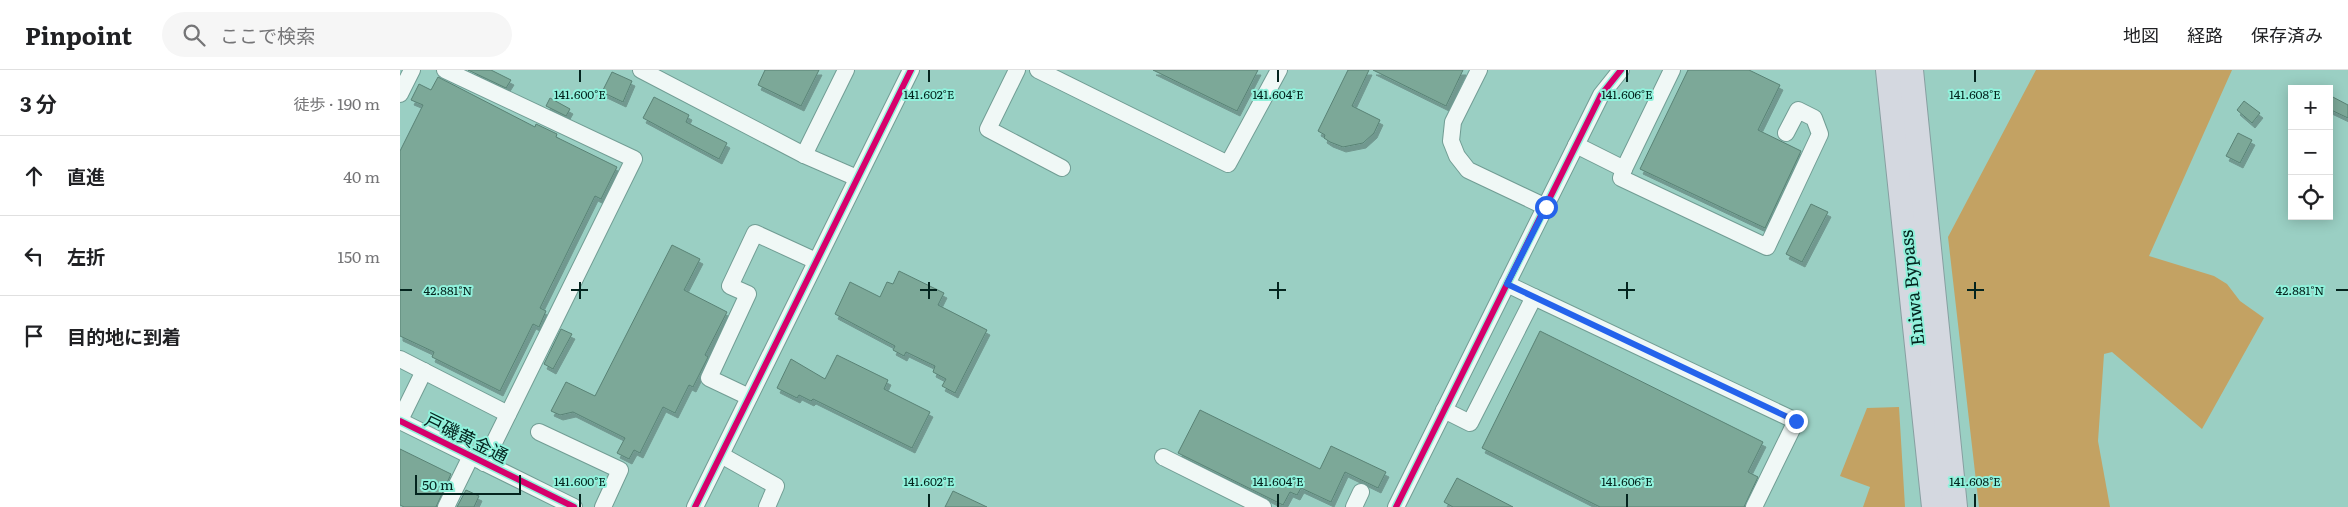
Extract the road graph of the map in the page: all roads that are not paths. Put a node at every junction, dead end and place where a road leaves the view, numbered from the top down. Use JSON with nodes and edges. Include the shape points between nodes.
{"nodes":[{"id":1,"x":412,"y":70,"type":"edge"},
{"id":2,"x":445,"y":70,"type":"edge"},
{"id":3,"x":641,"y":70,"type":"edge"},
{"id":4,"x":846,"y":70,"type":"edge"},
{"id":5,"x":910,"y":70,"type":"edge"},
{"id":6,"x":1018,"y":70,"type":"edge"},
{"id":7,"x":1038,"y":70,"type":"edge"},
{"id":8,"x":1279,"y":70,"type":"edge"},
{"id":9,"x":1479,"y":70,"type":"edge"},
{"id":10,"x":1621,"y":70,"type":"edge"},
{"id":11,"x":1672,"y":70,"type":"edge"},
{"id":12,"x":1888,"y":70,"type":"edge"},
{"id":13,"x":1911,"y":70,"type":"edge"},
{"id":14,"x":400,"y":94,"type":"edge"},
{"id":15,"x":1786,"y":133,"type":"dead end"},
{"id":16,"x":1576,"y":145,"type":"junction"},
{"id":17,"x":804,"y":155,"type":"junction"},
{"id":18,"x":1062,"y":168,"type":"dead end"},
{"id":19,"x":1624,"y":169,"type":"junction"},
{"id":20,"x":857,"y":178,"type":"junction"},
{"id":21,"x":1546,"y":207,"type":"junction"},
{"id":22,"x":816,"y":261,"type":"junction"},
{"id":23,"x":1507,"y":284,"type":"junction"},
{"id":24,"x":1534,"y":297,"type":"junction"},
{"id":25,"x":400,"y":359,"type":"edge"},
{"id":26,"x":424,"y":372,"type":"junction"},
{"id":27,"x":749,"y":397,"type":"junction"},
{"id":28,"x":1444,"y":410,"type":"junction"},
{"id":29,"x":508,"y":414,"type":"junction"},
{"id":30,"x":400,"y":421,"type":"edge"},
{"id":31,"x":539,"y":432,"type":"dead end"},
{"id":32,"x":720,"y":456,"type":"junction"},
{"id":33,"x":1163,"y":457,"type":"dead end"},
{"id":34,"x":478,"y":460,"type":"junction"},
{"id":35,"x":569,"y":506,"type":"edge"},
{"id":36,"x":446,"y":507,"type":"edge"},
{"id":37,"x":603,"y":507,"type":"edge"},
{"id":38,"x":695,"y":507,"type":"edge"},
{"id":39,"x":766,"y":507,"type":"edge"},
{"id":40,"x":1263,"y":507,"type":"edge"},
{"id":41,"x":1396,"y":507,"type":"edge"},
{"id":42,"x":1754,"y":507,"type":"edge"},
{"id":43,"x":1934,"y":507,"type":"edge"},
{"id":44,"x":1955,"y":507,"type":"edge"}],
"edges":[{"from":1,"to":14,"type":"street"},
{"from":2,"to":29,"type":"street","via":[[634,159]]},
{"from":3,"to":17,"type":"street"},
{"from":4,"to":17,"type":"street"},
{"from":5,"to":20,"type":"street"},
{"from":6,"to":18,"type":"street","via":[[988,130]]},
{"from":7,"to":8,"type":"street","via":[[1228,164]]},
{"from":9,"to":21,"type":"street","via":[[1453,122],[1451,141],[1457,156],[1468,170]]},
{"from":10,"to":16,"type":"street","via":[[1601,95]]},
{"from":11,"to":19,"type":"street"},
{"from":12,"to":43,"type":"highway","name":"Eniwa Bypass"},
{"from":13,"to":44,"type":"highway","name":"Eniwa Bypass"},
{"from":15,"to":19,"type":"street","via":[[1798,110],[1814,118],[1820,134],[1767,247],[1621,178]]},
{"from":16,"to":19,"type":"street"},
{"from":16,"to":21,"type":"street"},
{"from":17,"to":20,"type":"street"},
{"from":20,"to":22,"type":"street"},
{"from":21,"to":23,"type":"street"},
{"from":22,"to":27,"type":"street"},
{"from":22,"to":27,"type":"street","via":[[755,233],[730,286],[748,294],[709,378]]},
{"from":23,"to":24,"type":"street"},
{"from":23,"to":28,"type":"street"},
{"from":24,"to":28,"type":"street","via":[[1470,423]]},
{"from":24,"to":42,"type":"street","via":[[1796,421]]},
{"from":25,"to":26,"type":"street"},
{"from":26,"to":29,"type":"street"},
{"from":26,"to":30,"type":"street"},
{"from":27,"to":32,"type":"street"},
{"from":28,"to":41,"type":"street"},
{"from":29,"to":34,"type":"street"},
{"from":30,"to":34,"type":"street","name":"戸磯黄金通"},
{"from":31,"to":37,"type":"street","via":[[620,470]]},
{"from":32,"to":38,"type":"street"},
{"from":32,"to":39,"type":"street","via":[[776,486]]},
{"from":33,"to":40,"type":"street"},
{"from":34,"to":35,"type":"street","name":"戸磯黄金通"},
{"from":34,"to":36,"type":"street"}]}
